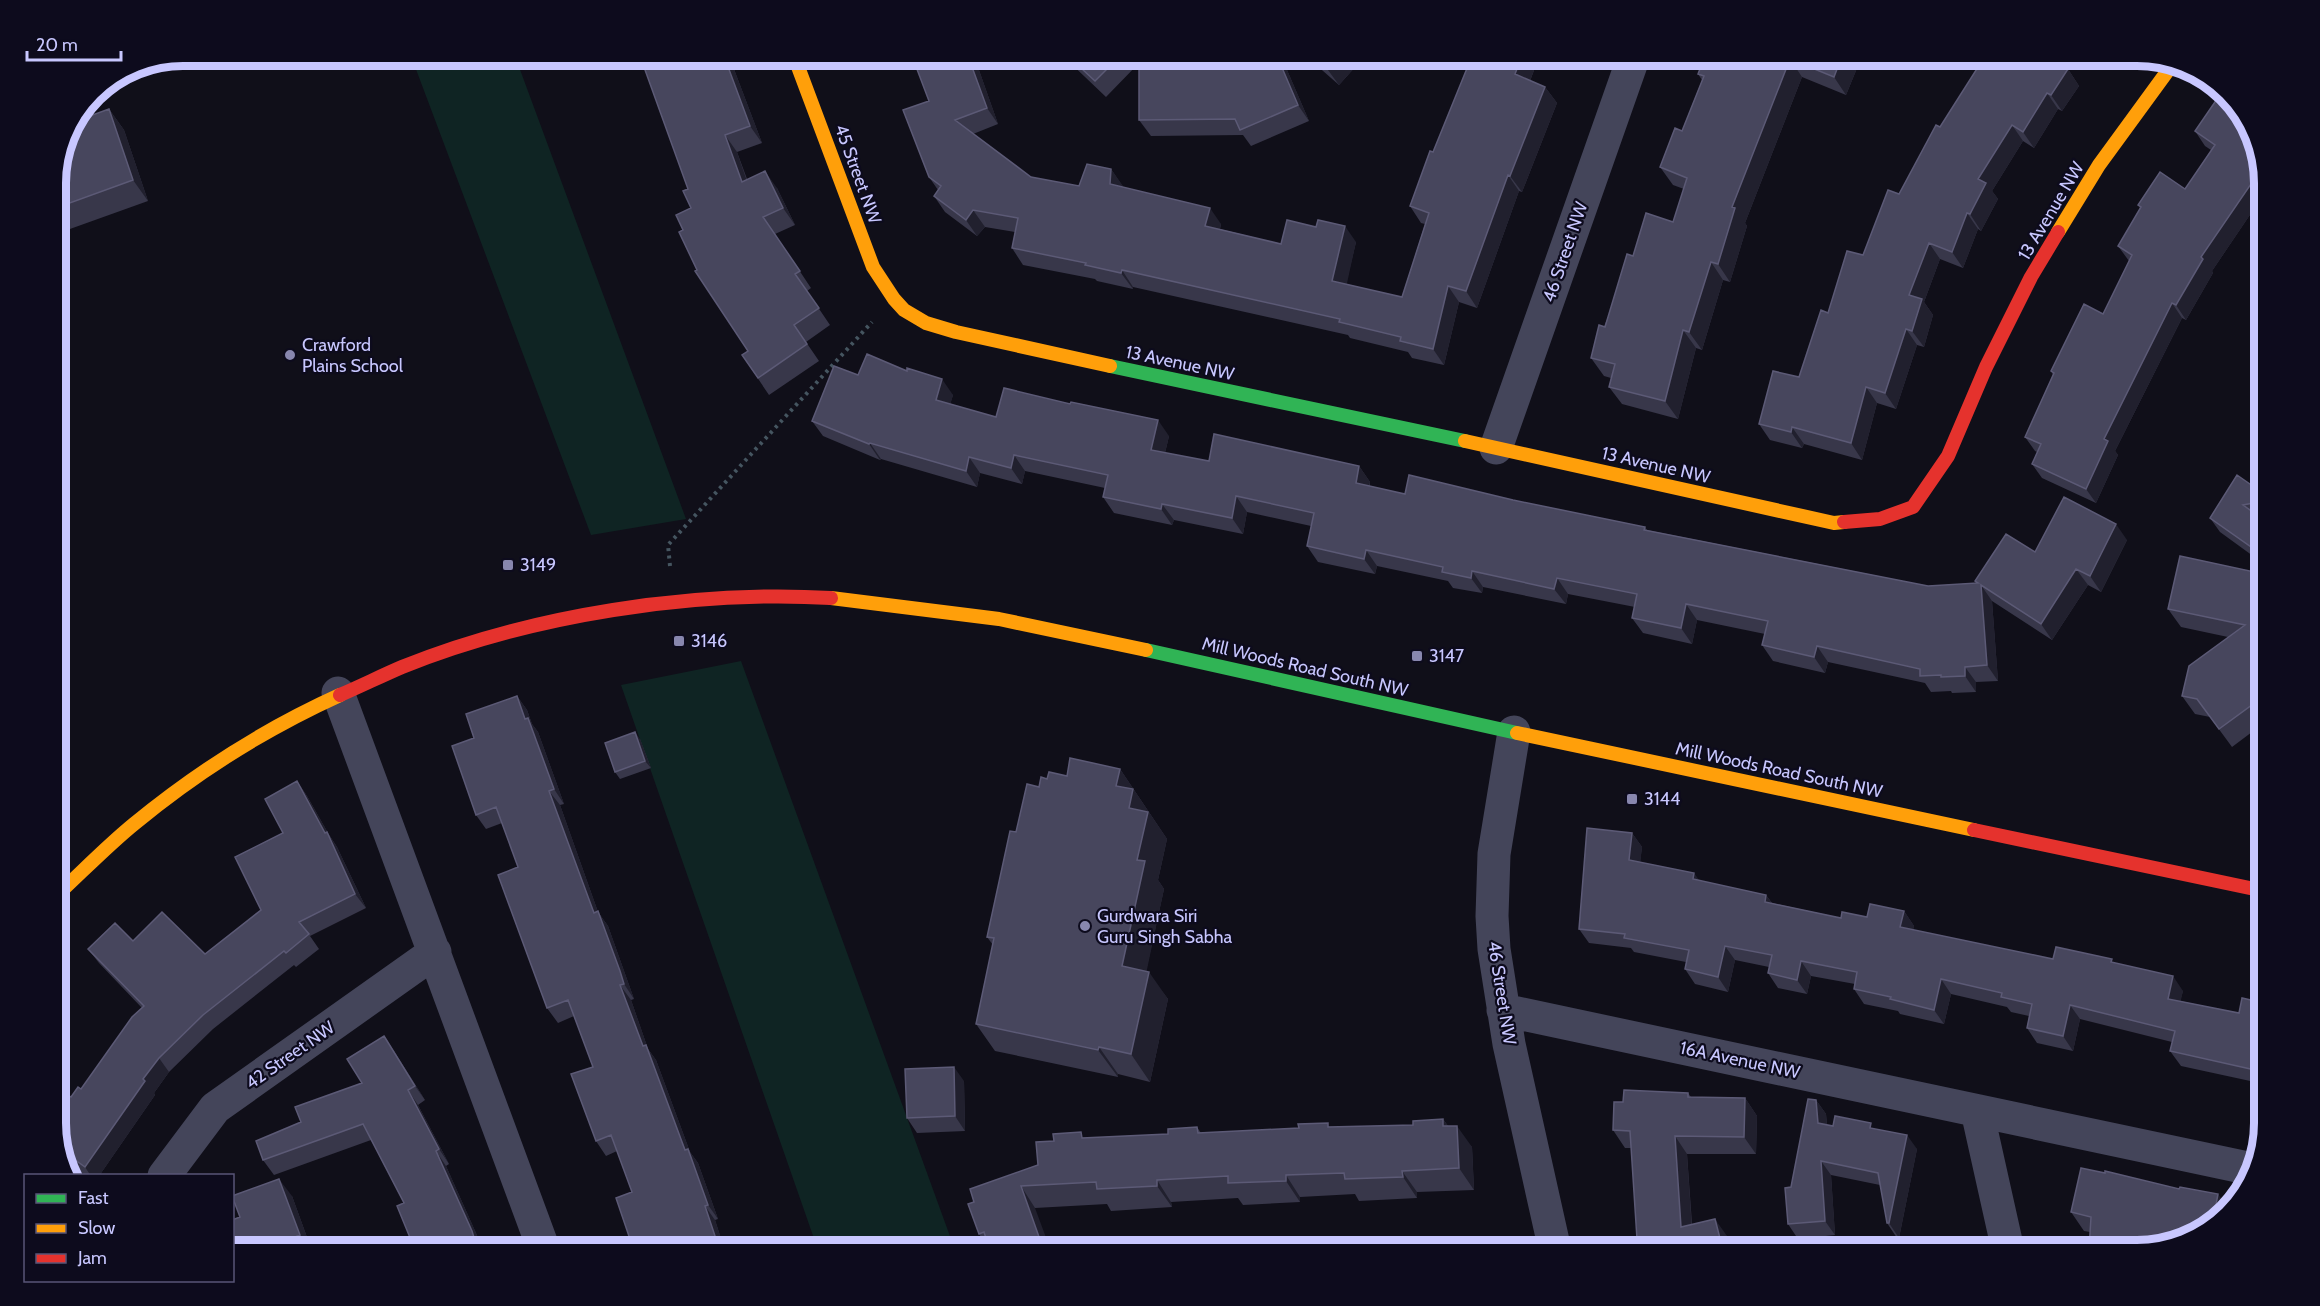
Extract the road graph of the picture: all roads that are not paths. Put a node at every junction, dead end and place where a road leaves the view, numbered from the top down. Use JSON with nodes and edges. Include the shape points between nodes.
{"nodes":[{"id":1,"x":798,"y":66,"type":"edge"},
{"id":2,"x":1630,"y":66,"type":"edge"},
{"id":3,"x":2168,"y":70,"type":"edge"},
{"id":4,"x":895,"y":302,"type":"joint"},
{"id":5,"x":1496,"y":448,"type":"junction"},
{"id":6,"x":338,"y":693,"type":"junction"},
{"id":7,"x":1514,"y":732,"type":"junction"},
{"id":8,"x":66,"y":887,"type":"edge"},
{"id":9,"x":2254,"y":889,"type":"edge"},
{"id":10,"x":435,"y":952,"type":"junction"},
{"id":11,"x":1503,"y":1010,"type":"junction"},
{"id":12,"x":1977,"y":1111,"type":"junction"},
{"id":13,"x":2245,"y":1168,"type":"edge"},
{"id":14,"x":166,"y":1174,"type":"edge"},
{"id":15,"x":540,"y":1240,"type":"edge"},
{"id":16,"x":1553,"y":1240,"type":"edge"},
{"id":17,"x":2006,"y":1240,"type":"edge"}],
"edges":[{"from":1,"to":4,"type":"street","name":"45 Street NW","via":[[873,267]]},
{"from":2,"to":5,"type":"street","name":"46 Street NW"},
{"from":3,"to":5,"type":"street","name":"13 Avenue NW","via":[[2099,165],[2031,277],[1948,456],[1913,507],[1880,519],[1833,523]]},
{"from":4,"to":5,"type":"street","name":"13 Avenue NW","via":[[906,314],[925,323],[976,337]]},
{"from":6,"to":7,"type":"street","name":"Mill Woods Road South NW","via":[[455,648],[565,617],[626,606],[719,597],[815,597],[1023,623]]},
{"from":6,"to":8,"type":"street","name":"Mill Woods Road South NW","via":[[255,739],[177,791]]},
{"from":6,"to":10,"type":"street"},
{"from":7,"to":9,"type":"street","name":"Mill Woods Road South NW"},
{"from":7,"to":11,"type":"street","name":"46 Street NW","via":[[1492,886],[1494,949]]},
{"from":10,"to":14,"type":"street","name":"42 Street NW","via":[[215,1108]]},
{"from":10,"to":15,"type":"street"},
{"from":11,"to":12,"type":"street","name":"16A Avenue NW"},
{"from":11,"to":16,"type":"street","name":"46 Street NW"},
{"from":12,"to":13,"type":"street","name":"16A Avenue NW"},
{"from":12,"to":17,"type":"street"}]}
